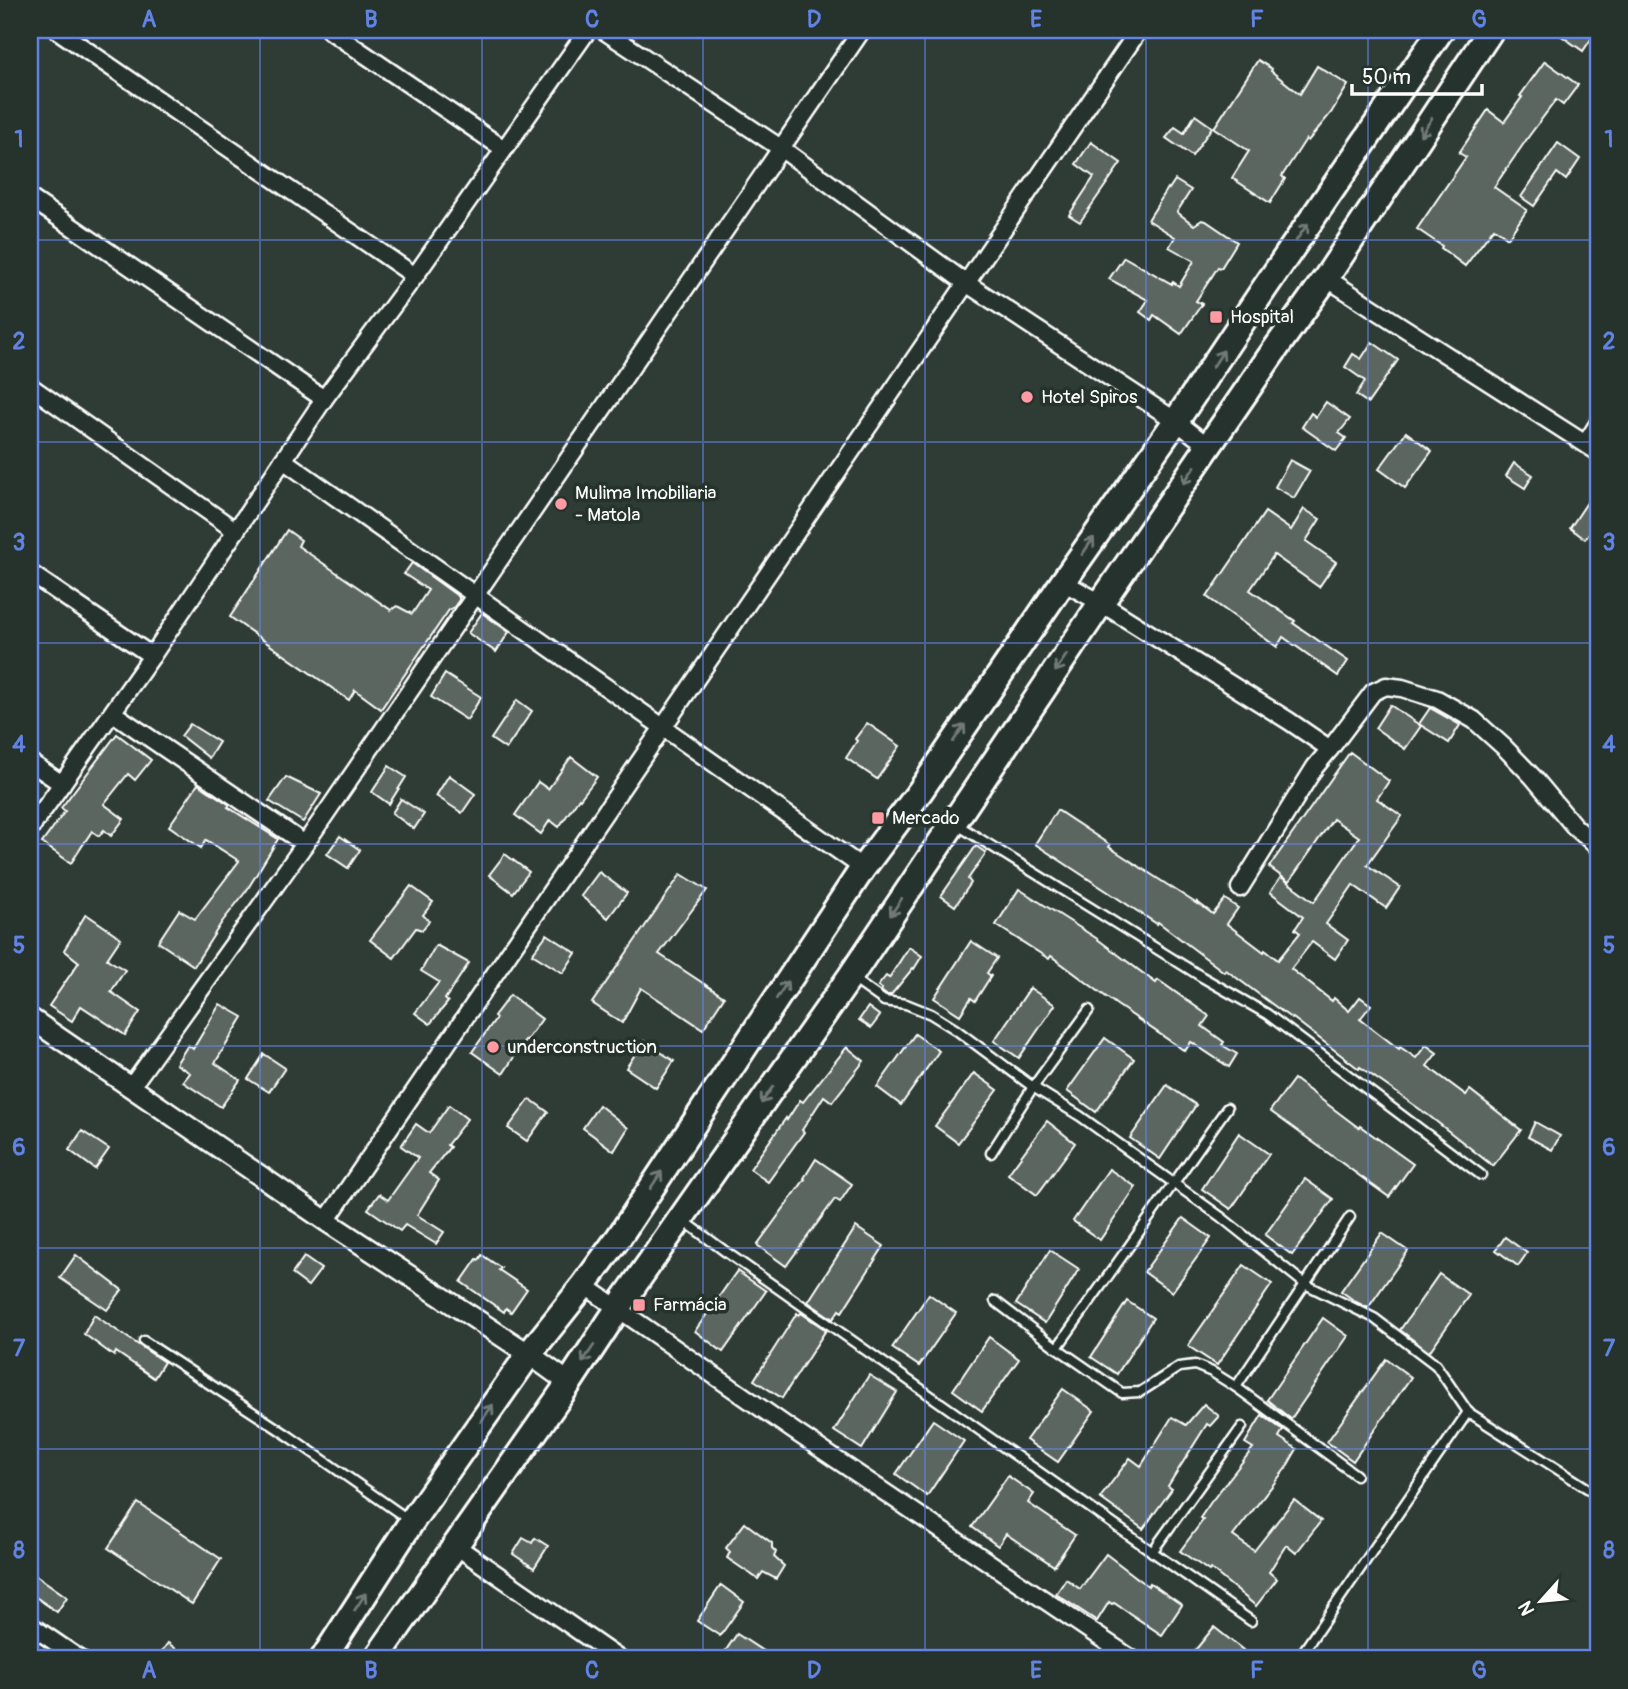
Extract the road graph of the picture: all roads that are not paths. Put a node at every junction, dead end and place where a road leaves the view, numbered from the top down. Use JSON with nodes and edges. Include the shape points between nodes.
{"nodes":[{"id":1,"x":57,"y":30,"type":"edge"},
{"id":2,"x":329,"y":30,"type":"edge"},
{"id":3,"x":588,"y":30,"type":"edge"},
{"id":4,"x":603,"y":30,"type":"edge"},
{"id":5,"x":862,"y":30,"type":"edge"},
{"id":6,"x":1139,"y":30,"type":"edge"},
{"id":7,"x":1441,"y":30,"type":"edge"},
{"id":8,"x":1491,"y":30,"type":"edge"},
{"id":9,"x":504,"y":149,"type":"junction"},
{"id":10,"x":782,"y":149,"type":"junction"},
{"id":11,"x":30,"y":198,"type":"edge"},
{"id":12,"x":415,"y":276,"type":"junction"},
{"id":13,"x":1326,"y":278,"type":"junction"},
{"id":14,"x":966,"y":283,"type":"junction"},
{"id":15,"x":30,"y":386,"type":"edge"},
{"id":16,"x":324,"y":399,"type":"junction"},
{"id":17,"x":1176,"y":421,"type":"junction"},
{"id":18,"x":1598,"y":424,"type":"edge"},
{"id":19,"x":1209,"y":447,"type":"junction"},
{"id":20,"x":1592,"y":447,"type":"edge"},
{"id":21,"x":283,"y":460,"type":"junction"},
{"id":22,"x":236,"y":531,"type":"junction"},
{"id":23,"x":30,"y":573,"type":"edge"},
{"id":24,"x":1063,"y":582,"type":"junction"},
{"id":25,"x":474,"y":595,"type":"junction"},
{"id":26,"x":1101,"y":603,"type":"junction"},
{"id":27,"x":152,"y":656,"type":"junction"},
{"id":28,"x":113,"y":713,"type":"junction"},
{"id":29,"x":663,"y":727,"type":"junction"},
{"id":30,"x":1330,"y":749,"type":"junction"},
{"id":31,"x":30,"y":762,"type":"edge"},
{"id":32,"x":62,"y":784,"type":"junction"},
{"id":33,"x":953,"y":822,"type":"junction"},
{"id":34,"x":30,"y":829,"type":"edge"},
{"id":35,"x":305,"y":844,"type":"junction"},
{"id":36,"x":1598,"y":847,"type":"edge"},
{"id":37,"x":863,"y":868,"type":"junction"},
{"id":38,"x":1240,"y":888,"type":"dead end"},
{"id":39,"x":850,"y":977,"type":"junction"},
{"id":40,"x":1089,"y":1010,"type":"dead end"},
{"id":41,"x":30,"y":1018,"type":"edge"},
{"id":42,"x":131,"y":1087,"type":"junction"},
{"id":43,"x":1033,"y":1087,"type":"junction"},
{"id":44,"x":1227,"y":1108,"type":"dead end"},
{"id":45,"x":991,"y":1153,"type":"dead end"},
{"id":46,"x":1481,"y":1175,"type":"dead end"},
{"id":47,"x":1174,"y":1183,"type":"junction"},
{"id":48,"x":1350,"y":1217,"type":"dead end"},
{"id":49,"x":681,"y":1218,"type":"junction"},
{"id":50,"x":326,"y":1221,"type":"junction"},
{"id":51,"x":1306,"y":1284,"type":"junction"},
{"id":52,"x":584,"y":1285,"type":"junction"},
{"id":53,"x":995,"y":1301,"type":"dead end"},
{"id":54,"x":618,"y":1309,"type":"junction"},
{"id":55,"x":145,"y":1341,"type":"dead end"},
{"id":56,"x":1057,"y":1348,"type":"junction"},
{"id":57,"x":529,"y":1354,"type":"junction"},
{"id":58,"x":569,"y":1383,"type":"junction"},
{"id":59,"x":1236,"y":1387,"type":"junction"},
{"id":60,"x":1468,"y":1412,"type":"junction"},
{"id":61,"x":1242,"y":1427,"type":"dead end"},
{"id":62,"x":1356,"y":1475,"type":"dead end"},
{"id":63,"x":1598,"y":1495,"type":"edge"},
{"id":64,"x":412,"y":1521,"type":"junction"},
{"id":65,"x":456,"y":1546,"type":"junction"},
{"id":66,"x":1152,"y":1552,"type":"junction"},
{"id":67,"x":1251,"y":1621,"type":"dead end"},
{"id":68,"x":30,"y":1625,"type":"edge"},
{"id":69,"x":80,"y":1659,"type":"edge"},
{"id":70,"x":323,"y":1659,"type":"edge"},
{"id":71,"x":376,"y":1659,"type":"edge"},
{"id":72,"x":619,"y":1659,"type":"edge"},
{"id":73,"x":1132,"y":1659,"type":"edge"},
{"id":74,"x":1298,"y":1659,"type":"edge"}],
"edges":[{"from":1,"to":12,"type":"street"},
{"from":2,"to":9,"type":"street"},
{"from":3,"to":9,"type":"street"},
{"from":4,"to":10,"type":"street"},
{"from":5,"to":10,"type":"street"},
{"from":6,"to":14,"type":"street"},
{"from":17,"to":7,"type":"highway","one_way":true},
{"from":8,"to":13,"type":"highway","one_way":true},
{"from":9,"to":12,"type":"street"},
{"from":10,"to":14,"type":"street"},
{"from":10,"to":25,"type":"street"},
{"from":11,"to":16,"type":"street"},
{"from":12,"to":16,"type":"street"},
{"from":13,"to":19,"type":"highway"},
{"from":13,"to":20,"type":"street"},
{"from":14,"to":17,"type":"street"},
{"from":14,"to":29,"type":"street"},
{"from":15,"to":22,"type":"street"},
{"from":16,"to":21,"type":"street"},
{"from":17,"to":19,"type":"street"},
{"from":24,"to":17,"type":"highway","one_way":true},
{"from":18,"to":20,"type":"street"},
{"from":19,"to":26,"type":"highway","one_way":true},
{"from":21,"to":22,"type":"street"},
{"from":21,"to":25,"type":"street"},
{"from":22,"to":27,"type":"street"},
{"from":23,"to":27,"type":"street"},
{"from":24,"to":26,"type":"street"},
{"from":37,"to":24,"type":"highway","one_way":true},
{"from":25,"to":29,"type":"street"},
{"from":25,"to":35,"type":"street"},
{"from":26,"to":30,"type":"street"},
{"from":26,"to":33,"type":"highway","one_way":true},
{"from":27,"to":28,"type":"street"},
{"from":28,"to":32,"type":"street"},
{"from":28,"to":35,"type":"street"},
{"from":29,"to":37,"type":"street"},
{"from":29,"to":50,"type":"street"},
{"from":30,"to":36,"type":"street","via":[[1379,689],[1402,688],[1437,699],[1474,720],[1504,747]]},
{"from":30,"to":38,"type":"street"},
{"from":31,"to":32,"type":"street"},
{"from":32,"to":34,"type":"street"},
{"from":33,"to":39,"type":"highway","one_way":true},
{"from":33,"to":46,"type":"lane","via":[[1267,1014]]},
{"from":35,"to":42,"type":"street"},
{"from":52,"to":37,"type":"highway","one_way":true},
{"from":39,"to":43,"type":"lane","via":[[884,1001],[932,1014]]},
{"from":39,"to":49,"type":"highway","one_way":true},
{"from":40,"to":43,"type":"lane"},
{"from":41,"to":42,"type":"street"},
{"from":42,"to":50,"type":"street"},
{"from":43,"to":45,"type":"lane"},
{"from":43,"to":47,"type":"lane"},
{"from":44,"to":47,"type":"lane"},
{"from":47,"to":51,"type":"lane"},
{"from":47,"to":56,"type":"lane"},
{"from":48,"to":51,"type":"lane"},
{"from":49,"to":54,"type":"highway"},
{"from":49,"to":66,"type":"lane"},
{"from":50,"to":57,"type":"street"},
{"from":51,"to":59,"type":"lane"},
{"from":51,"to":60,"type":"lane","via":[[1374,1318],[1436,1365]]},
{"from":52,"to":54,"type":"street"},
{"from":52,"to":57,"type":"highway"},
{"from":53,"to":56,"type":"lane"},
{"from":54,"to":58,"type":"highway","one_way":true},
{"from":54,"to":73,"type":"street"},
{"from":55,"to":64,"type":"lane"},
{"from":56,"to":59,"type":"lane","via":[[1122,1393],[1140,1392],[1180,1367],[1195,1364]]},
{"from":57,"to":58,"type":"street"},
{"from":64,"to":57,"type":"highway","one_way":true},
{"from":58,"to":65,"type":"highway"},
{"from":59,"to":62,"type":"lane"},
{"from":60,"to":63,"type":"lane"},
{"from":60,"to":74,"type":"lane"},
{"from":61,"to":66,"type":"lane"},
{"from":70,"to":64,"type":"highway","one_way":true},
{"from":65,"to":71,"type":"highway"},
{"from":65,"to":72,"type":"street"},
{"from":66,"to":67,"type":"lane"},
{"from":68,"to":69,"type":"street"}]}
